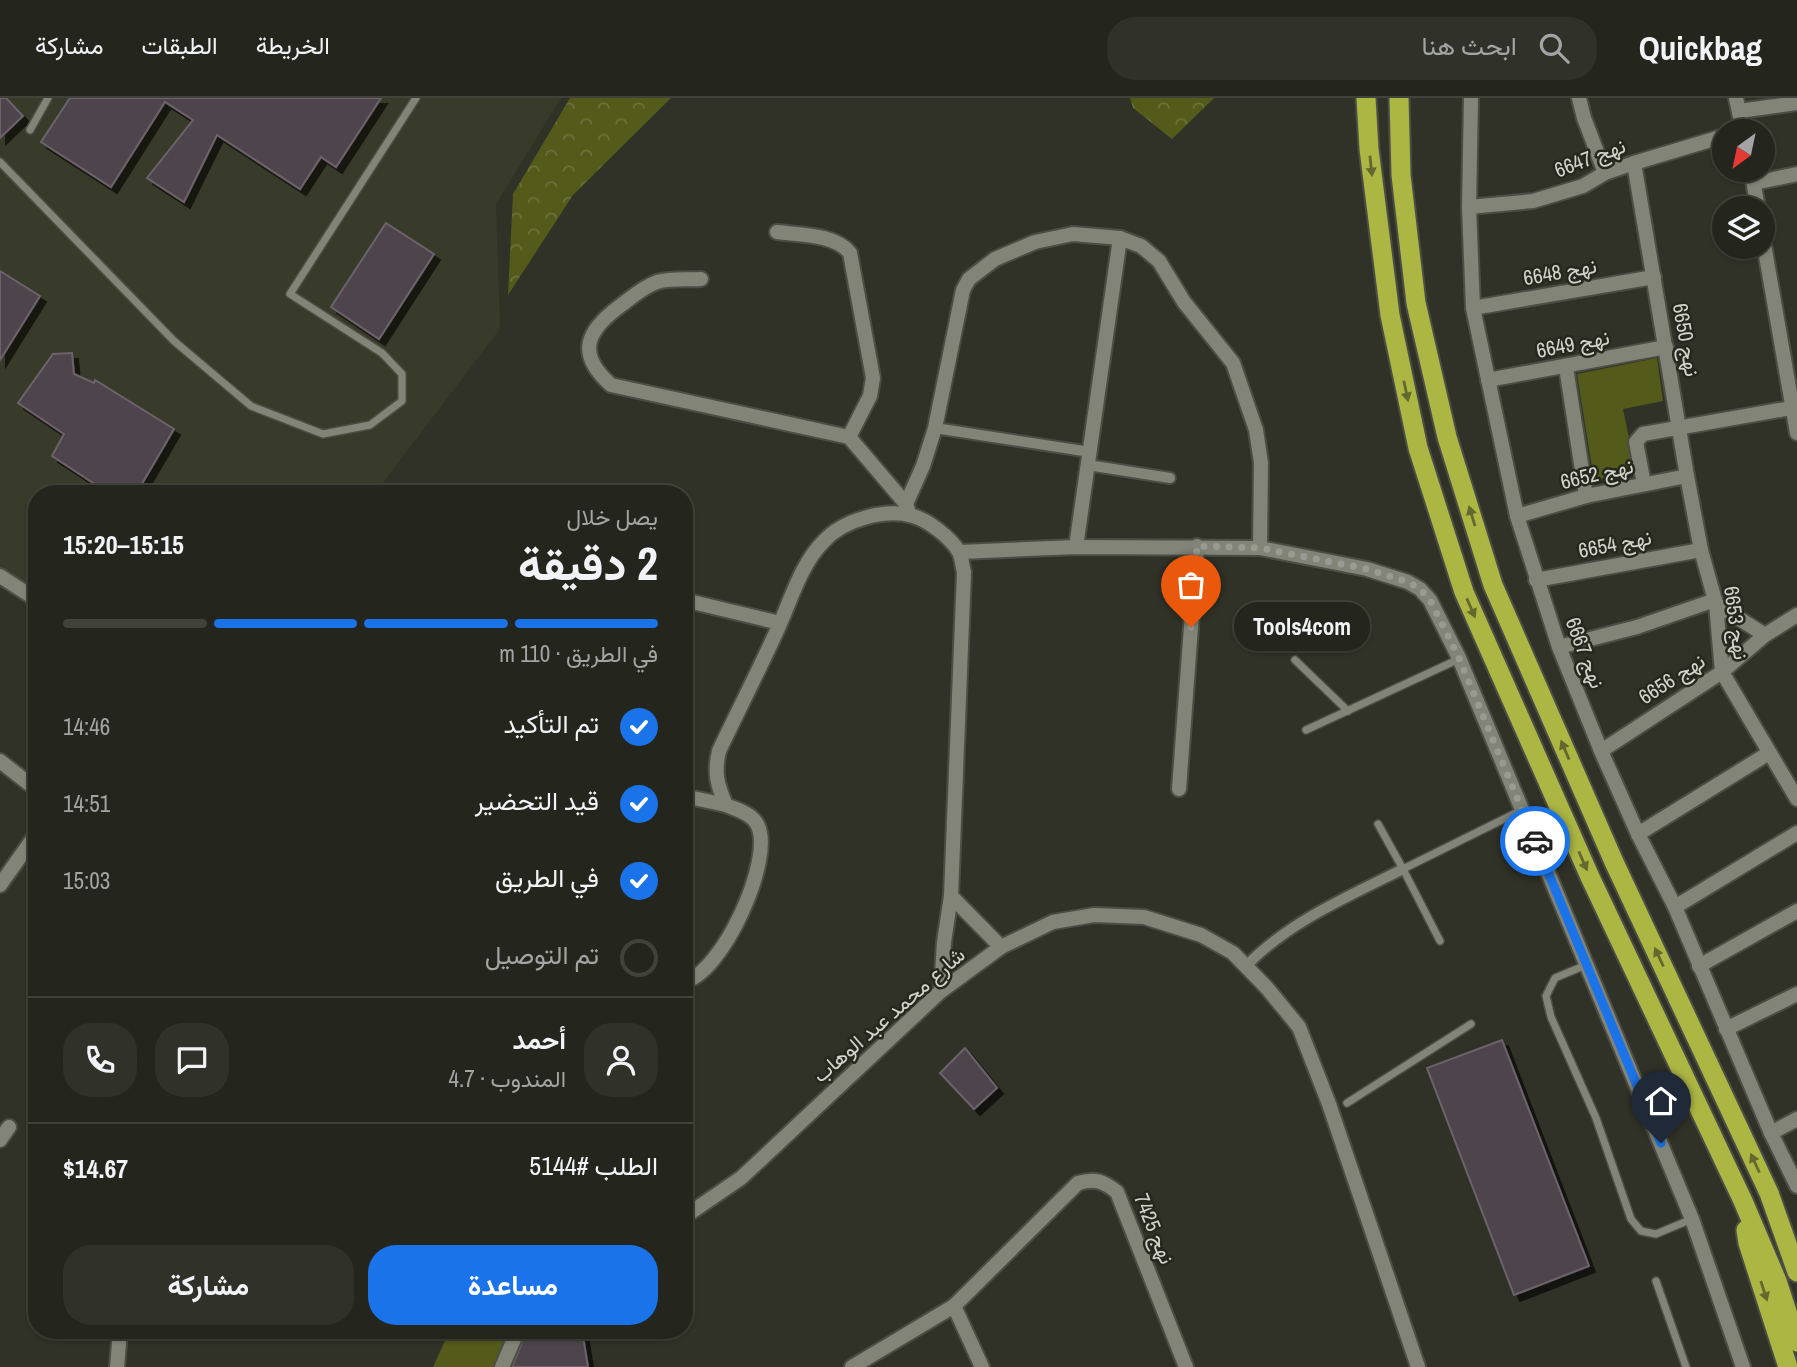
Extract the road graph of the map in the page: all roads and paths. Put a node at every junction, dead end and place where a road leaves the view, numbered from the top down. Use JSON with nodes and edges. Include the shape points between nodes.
{"nodes":[{"id":1,"x":48,"y":98,"type":"edge"},
{"id":2,"x":416,"y":98,"type":"edge"},
{"id":3,"x":1366,"y":98,"type":"edge"},
{"id":4,"x":1399,"y":98,"type":"edge"},
{"id":5,"x":1471,"y":98,"type":"edge"},
{"id":6,"x":1579,"y":98,"type":"edge"},
{"id":7,"x":1797,"y":103,"type":"edge"},
{"id":8,"x":1737,"y":104,"type":"edge"},
{"id":9,"x":30,"y":130,"type":"dead end"},
{"id":10,"x":1712,"y":140,"type":"edge"},
{"id":11,"x":0,"y":162,"type":"edge"},
{"id":12,"x":1634,"y":163,"type":"junction"},
{"id":13,"x":1605,"y":173,"type":"junction"},
{"id":14,"x":1797,"y":174,"type":"edge"},
{"id":15,"x":1775,"y":175,"type":"edge"},
{"id":16,"x":1469,"y":206,"type":"junction"},
{"id":17,"x":777,"y":232,"type":"dead end"},
{"id":18,"x":1121,"y":238,"type":"junction"},
{"id":19,"x":1767,"y":259,"type":"edge"},
{"id":20,"x":1654,"y":277,"type":"junction"},
{"id":21,"x":701,"y":279,"type":"dead end"},
{"id":22,"x":1473,"y":308,"type":"junction"},
{"id":23,"x":1666,"y":347,"type":"junction"},
{"id":24,"x":1566,"y":367,"type":"junction"},
{"id":25,"x":1488,"y":380,"type":"junction"},
{"id":26,"x":1795,"y":408,"type":"edge"},
{"id":27,"x":935,"y":428,"type":"junction"},
{"id":28,"x":1680,"y":428,"type":"junction"},
{"id":29,"x":1797,"y":433,"type":"edge"},
{"id":30,"x":849,"y":436,"type":"junction"},
{"id":31,"x":1089,"y":459,"type":"junction"},
{"id":32,"x":1687,"y":476,"type":"junction"},
{"id":33,"x":1170,"y":478,"type":"dead end"},
{"id":34,"x":1644,"y":484,"type":"junction"},
{"id":35,"x":1586,"y":496,"type":"junction"},
{"id":36,"x":908,"y":509,"type":"junction"},
{"id":37,"x":1517,"y":516,"type":"junction"},
{"id":38,"x":1197,"y":546,"type":"junction"},
{"id":39,"x":1076,"y":547,"type":"junction"},
{"id":40,"x":1260,"y":548,"type":"junction"},
{"id":41,"x":1700,"y":550,"type":"junction"},
{"id":42,"x":960,"y":552,"type":"junction"},
{"id":43,"x":0,"y":576,"type":"edge"},
{"id":44,"x":1536,"y":580,"type":"junction"},
{"id":45,"x":28,"y":594,"type":"edge"},
{"id":46,"x":693,"y":602,"type":"edge"},
{"id":47,"x":1716,"y":602,"type":"junction"},
{"id":48,"x":1797,"y":615,"type":"edge"},
{"id":49,"x":780,"y":624,"type":"junction"},
{"id":50,"x":1765,"y":635,"type":"junction"},
{"id":51,"x":1559,"y":647,"type":"junction"},
{"id":52,"x":1459,"y":658,"type":"junction"},
{"id":53,"x":1295,"y":660,"type":"dead end"},
{"id":54,"x":1722,"y":672,"type":"junction"},
{"id":55,"x":1348,"y":711,"type":"junction"},
{"id":56,"x":1306,"y":730,"type":"dead end"},
{"id":57,"x":1601,"y":751,"type":"junction"},
{"id":58,"x":1769,"y":753,"type":"junction"},
{"id":59,"x":0,"y":761,"type":"edge"},
{"id":60,"x":28,"y":783,"type":"edge"},
{"id":61,"x":1179,"y":789,"type":"dead end"},
{"id":62,"x":693,"y":798,"type":"edge"},
{"id":63,"x":1797,"y":799,"type":"edge"},
{"id":64,"x":726,"y":805,"type":"junction"},
{"id":65,"x":1522,"y":810,"type":"junction"},
{"id":66,"x":1378,"y":824,"type":"dead end"},
{"id":67,"x":1797,"y":833,"type":"edge"},
{"id":68,"x":1637,"y":834,"type":"junction"},
{"id":69,"x":28,"y":846,"type":"edge"},
{"id":70,"x":1403,"y":869,"type":"junction"},
{"id":71,"x":0,"y":885,"type":"edge"},
{"id":72,"x":951,"y":896,"type":"junction"},
{"id":73,"x":1675,"y":907,"type":"junction"},
{"id":74,"x":1797,"y":911,"type":"edge"},
{"id":75,"x":1440,"y":942,"type":"dead end"},
{"id":76,"x":1001,"y":947,"type":"junction"},
{"id":77,"x":1247,"y":965,"type":"junction"},
{"id":78,"x":1586,"y":965,"type":"junction"},
{"id":79,"x":1699,"y":966,"type":"junction"},
{"id":80,"x":693,"y":978,"type":"edge"},
{"id":81,"x":941,"y":991,"type":"junction"},
{"id":82,"x":1797,"y":994,"type":"edge"},
{"id":83,"x":1471,"y":1024,"type":"dead end"},
{"id":84,"x":1726,"y":1029,"type":"junction"},
{"id":85,"x":1347,"y":1103,"type":"dead end"},
{"id":86,"x":1797,"y":1119,"type":"edge"},
{"id":87,"x":9,"y":1127,"type":"dead end"},
{"id":88,"x":1770,"y":1133,"type":"junction"},
{"id":89,"x":0,"y":1140,"type":"edge"},
{"id":90,"x":1797,"y":1186,"type":"edge"},
{"id":91,"x":1769,"y":1192,"type":"junction"},
{"id":92,"x":1743,"y":1201,"type":"junction"},
{"id":93,"x":693,"y":1211,"type":"edge"},
{"id":94,"x":1692,"y":1219,"type":"junction"},
{"id":95,"x":1797,"y":1233,"type":"edge"},
{"id":96,"x":1797,"y":1272,"type":"edge"},
{"id":97,"x":1656,"y":1282,"type":"dead end"},
{"id":98,"x":954,"y":1306,"type":"junction"},
{"id":99,"x":1794,"y":1332,"type":"edge"},
{"id":100,"x":119,"y":1339,"type":"edge"},
{"id":101,"x":514,"y":1339,"type":"edge"},
{"id":102,"x":117,"y":1367,"type":"edge"},
{"id":103,"x":502,"y":1367,"type":"edge"},
{"id":104,"x":852,"y":1367,"type":"edge"},
{"id":105,"x":982,"y":1367,"type":"edge"},
{"id":106,"x":1186,"y":1367,"type":"edge"},
{"id":107,"x":1418,"y":1367,"type":"edge"},
{"id":108,"x":1686,"y":1367,"type":"edge"},
{"id":109,"x":1743,"y":1367,"type":"edge"},
{"id":110,"x":1788,"y":1367,"type":"edge"}],
"edges":[{"from":1,"to":9,"type":"lane"},
{"from":2,"to":11,"type":"lane","via":[[290,294],[382,353],[402,374],[402,401],[370,425],[323,433],[251,406],[174,341]]},
{"from":3,"to":92,"type":"highway","one_way":true,"via":[[1390,315],[1418,448],[1464,592],[1590,877]]},
{"from":91,"to":4,"type":"highway","one_way":true,"via":[[1614,862],[1493,585],[1447,437],[1416,303],[1401,175]]},
{"from":5,"to":16,"type":"street","name":"نهج 6667"},
{"from":6,"to":13,"type":"street"},
{"from":7,"to":8,"type":"street"},
{"from":10,"to":12,"type":"street","name":"نهج 6647"},
{"from":12,"to":13,"type":"street","name":"نهج 6647"},
{"from":12,"to":20,"type":"street","name":"نهج 6650"},
{"from":13,"to":16,"type":"street","name":"نهج 6647","via":[[1583,186],[1533,201]]},
{"from":14,"to":15,"type":"street"},
{"from":16,"to":22,"type":"street","name":"نهج 6667"},
{"from":17,"to":30,"type":"street","via":[[835,241],[850,253],[873,378],[870,396]]},
{"from":18,"to":27,"type":"street","via":[[1073,234],[1035,242],[995,260],[970,279],[963,290]]},
{"from":18,"to":31,"type":"street"},
{"from":18,"to":40,"type":"street","via":[[1141,246],[1159,261],[1184,302],[1233,363],[1258,441]]},
{"from":19,"to":26,"type":"street"},
{"from":20,"to":22,"type":"street","name":"نهج 6648"},
{"from":20,"to":23,"type":"street","name":"نهج 6650"},
{"from":21,"to":30,"type":"street","via":[[648,285],[603,318],[588,347],[600,374],[611,384]]},
{"from":22,"to":25,"type":"street","name":"نهج 6667"},
{"from":23,"to":24,"type":"street","name":"نهج 6649"},
{"from":23,"to":28,"type":"street","name":"نهج 6650"},
{"from":24,"to":25,"type":"street","name":"نهج 6649"},
{"from":24,"to":35,"type":"street"},
{"from":25,"to":37,"type":"street","name":"نهج 6667"},
{"from":26,"to":28,"type":"street"},
{"from":26,"to":29,"type":"street"},
{"from":27,"to":31,"type":"street"},
{"from":27,"to":36,"type":"street"},
{"from":28,"to":32,"type":"street","name":"نهج 6650"},
{"from":28,"to":34,"type":"street","via":[[1643,434],[1636,442]]},
{"from":30,"to":36,"type":"street"},
{"from":31,"to":33,"type":"street"},
{"from":31,"to":39,"type":"street"},
{"from":32,"to":34,"type":"street","name":"نهج 6652"},
{"from":32,"to":41,"type":"street","name":"نهج 6653"},
{"from":34,"to":35,"type":"street","name":"نهج 6652"},
{"from":35,"to":37,"type":"street","name":"نهج 6652"},
{"from":36,"to":42,"type":"street"},
{"from":36,"to":49,"type":"street","via":[[844,526],[824,540],[809,561]]},
{"from":37,"to":44,"type":"street","name":"نهج 6667"},
{"from":38,"to":39,"type":"street"},
{"from":38,"to":40,"type":"street"},
{"from":38,"to":61,"type":"street"},
{"from":39,"to":42,"type":"street"},
{"from":40,"to":52,"type":"street","via":[[1367,569],[1414,586],[1430,600]]},
{"from":41,"to":44,"type":"street","name":"نهج 6654"},
{"from":41,"to":47,"type":"street","name":"نهج 6653"},
{"from":42,"to":72,"type":"street","via":[[964,600]]},
{"from":43,"to":45,"type":"street"},
{"from":44,"to":51,"type":"street","name":"نهج 6667"},
{"from":46,"to":49,"type":"street"},
{"from":47,"to":50,"type":"street"},
{"from":47,"to":51,"type":"street"},
{"from":47,"to":54,"type":"street","name":"نهج 6653"},
{"from":48,"to":50,"type":"street","name":"نهج 6656"},
{"from":49,"to":64,"type":"street","via":[[719,751],[717,783]]},
{"from":50,"to":54,"type":"street","name":"نهج 6656"},
{"from":51,"to":57,"type":"street","name":"نهج 6667"},
{"from":52,"to":55,"type":"lane"},
{"from":52,"to":65,"type":"street"},
{"from":53,"to":55,"type":"lane"},
{"from":54,"to":57,"type":"street","name":"نهج 6656"},
{"from":54,"to":58,"type":"street","name":"نهج 6653"},
{"from":55,"to":56,"type":"lane"},
{"from":57,"to":68,"type":"street","name":"نهج 6667"},
{"from":58,"to":63,"type":"street","name":"نهج 6653"},
{"from":58,"to":68,"type":"street"},
{"from":59,"to":60,"type":"street"},
{"from":62,"to":64,"type":"street"},
{"from":64,"to":80,"type":"street","via":[[757,824],[761,857],[747,904],[709,967]]},
{"from":65,"to":70,"type":"lane"},
{"from":65,"to":78,"type":"street"},
{"from":66,"to":70,"type":"lane"},
{"from":67,"to":73,"type":"street"},
{"from":68,"to":73,"type":"street","name":"نهج 6667"},
{"from":69,"to":71,"type":"street"},
{"from":70,"to":75,"type":"lane"},
{"from":70,"to":77,"type":"street","via":[[1314,914]]},
{"from":72,"to":76,"type":"street"},
{"from":72,"to":81,"type":"street"},
{"from":73,"to":79,"type":"street","name":"نهج 6667"},
{"from":74,"to":79,"type":"street"},
{"from":76,"to":77,"type":"street","name":"شارع محمد عبد الوهاب","via":[[1053,922],[1094,915],[1144,917],[1201,935]]},
{"from":76,"to":81,"type":"street","name":"شارع محمد عبد الوهاب"},
{"from":77,"to":107,"type":"street","name":"شارع محمد عبد الوهاب","via":[[1298,1027],[1329,1104]]},
{"from":78,"to":94,"type":"street"},
{"from":78,"to":94,"type":"lane","via":[[1555,978],[1546,996],[1631,1219],[1641,1231],[1656,1234]]},
{"from":79,"to":84,"type":"street","name":"نهج 6667"},
{"from":81,"to":93,"type":"street","name":"شارع محمد عبد الوهاب","via":[[741,1178]]},
{"from":82,"to":84,"type":"street"},
{"from":83,"to":85,"type":"lane"},
{"from":84,"to":88,"type":"street","name":"نهج 6667"},
{"from":86,"to":88,"type":"street"},
{"from":87,"to":89,"type":"street"},
{"from":88,"to":90,"type":"street","name":"نهج 6667"},
{"from":91,"to":95,"type":"highway"},
{"from":91,"to":96,"type":"highway"},
{"from":92,"to":99,"type":"highway"},
{"from":92,"to":110,"type":"highway","one_way":true,"via":[[1748,1243]]},
{"from":94,"to":109,"type":"street"},
{"from":97,"to":108,"type":"lane"},
{"from":98,"to":104,"type":"street","name":"نهج 7425"},
{"from":98,"to":105,"type":"street"},
{"from":98,"to":106,"type":"street","name":"نهج 7425","via":[[1078,1184],[1092,1179],[1117,1192]]},
{"from":100,"to":102,"type":"street"},
{"from":101,"to":103,"type":"street"}]}
